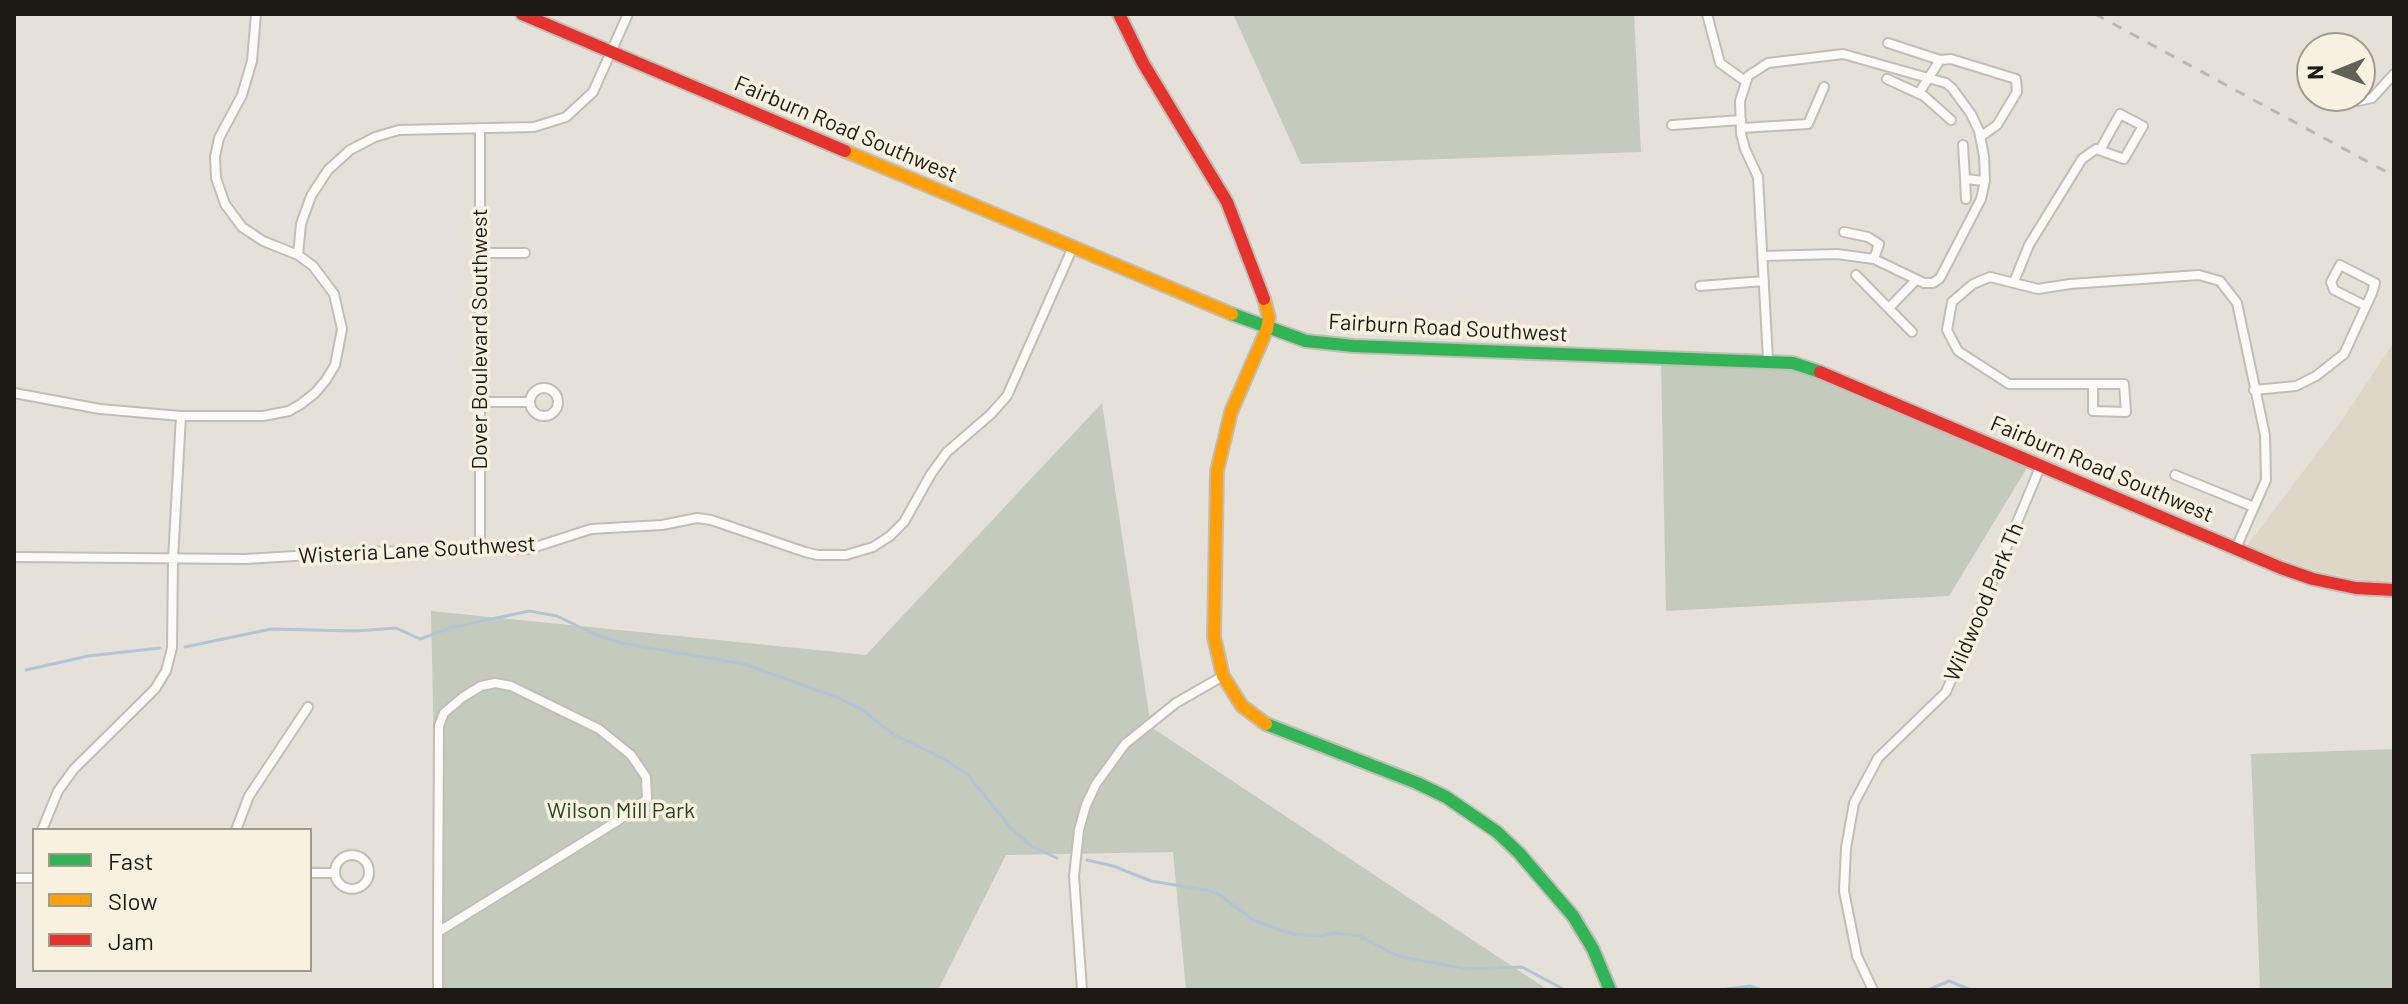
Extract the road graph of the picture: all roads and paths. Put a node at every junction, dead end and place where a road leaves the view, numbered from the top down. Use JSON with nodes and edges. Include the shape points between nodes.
{"nodes":[{"id":1,"x":256,"y":14,"type":"edge"},
{"id":2,"x":522,"y":14,"type":"edge"},
{"id":3,"x":628,"y":14,"type":"edge"},
{"id":4,"x":1119,"y":14,"type":"edge"},
{"id":5,"x":1707,"y":14,"type":"edge"},
{"id":6,"x":1888,"y":43,"type":"dead end"},
{"id":7,"x":612,"y":51,"type":"junction"},
{"id":8,"x":1940,"y":60,"type":"junction"},
{"id":9,"x":2394,"y":74,"type":"edge"},
{"id":10,"x":1929,"y":78,"type":"junction"},
{"id":11,"x":1887,"y":79,"type":"dead end"},
{"id":12,"x":1745,"y":81,"type":"junction"},
{"id":13,"x":1824,"y":87,"type":"dead end"},
{"id":14,"x":1919,"y":93,"type":"junction"},
{"id":15,"x":2376,"y":94,"type":"edge"},
{"id":16,"x":1951,"y":120,"type":"dead end"},
{"id":17,"x":1741,"y":124,"type":"junction"},
{"id":18,"x":1672,"y":125,"type":"dead end"},
{"id":19,"x":480,"y":128,"type":"junction"},
{"id":20,"x":1980,"y":137,"type":"junction"},
{"id":21,"x":1963,"y":145,"type":"dead end"},
{"id":22,"x":2100,"y":150,"type":"junction"},
{"id":23,"x":1965,"y":179,"type":"junction"},
{"id":24,"x":1985,"y":181,"type":"junction"},
{"id":25,"x":1966,"y":199,"type":"dead end"},
{"id":26,"x":1844,"y":232,"type":"dead end"},
{"id":27,"x":1073,"y":247,"type":"junction"},
{"id":28,"x":480,"y":253,"type":"junction"},
{"id":29,"x":525,"y":253,"type":"dead end"},
{"id":30,"x":298,"y":255,"type":"junction"},
{"id":31,"x":1763,"y":256,"type":"junction"},
{"id":32,"x":1874,"y":259,"type":"junction"},
{"id":33,"x":1856,"y":275,"type":"dead end"},
{"id":34,"x":1916,"y":280,"type":"junction"},
{"id":35,"x":1764,"y":281,"type":"junction"},
{"id":36,"x":2014,"y":282,"type":"junction"},
{"id":37,"x":1700,"y":286,"type":"dead end"},
{"id":38,"x":2366,"y":306,"type":"junction"},
{"id":39,"x":1889,"y":308,"type":"junction"},
{"id":40,"x":1267,"y":329,"type":"junction"},
{"id":41,"x":1912,"y":332,"type":"dead end"},
{"id":42,"x":1768,"y":360,"type":"junction"},
{"id":43,"x":2093,"y":385,"type":"junction"},
{"id":44,"x":2254,"y":390,"type":"junction"},
{"id":45,"x":14,"y":393,"type":"edge"},
{"id":46,"x":480,"y":402,"type":"junction"},
{"id":47,"x":529,"y":402,"type":"dead end"},
{"id":48,"x":181,"y":416,"type":"junction"},
{"id":49,"x":2041,"y":465,"type":"junction"},
{"id":50,"x":2175,"y":475,"type":"dead end"},
{"id":51,"x":2254,"y":507,"type":"junction"},
{"id":52,"x":2236,"y":548,"type":"junction"},
{"id":53,"x":480,"y":550,"type":"junction"},
{"id":54,"x":14,"y":557,"type":"edge"},
{"id":55,"x":173,"y":559,"type":"junction"},
{"id":56,"x":2394,"y":590,"type":"edge"},
{"id":57,"x":1223,"y":676,"type":"junction"},
{"id":58,"x":308,"y":707,"type":"dead end"},
{"id":59,"x":43,"y":828,"type":"edge"},
{"id":60,"x":237,"y":828,"type":"edge"},
{"id":61,"x":312,"y":873,"type":"edge"},
{"id":62,"x":335,"y":873,"type":"junction"},
{"id":63,"x":438,"y":932,"type":"junction"},
{"id":64,"x":438,"y":990,"type":"edge"},
{"id":65,"x":1082,"y":990,"type":"edge"},
{"id":66,"x":1610,"y":990,"type":"edge"},
{"id":67,"x":1873,"y":990,"type":"edge"}],
"edges":[{"from":1,"to":30,"type":"street","via":[[252,61],[242,95],[219,138],[216,178],[225,204],[242,227]]},
{"from":2,"to":7,"type":"street","name":"Fairburn Road Southwest"},
{"from":3,"to":7,"type":"street"},
{"from":4,"to":40,"type":"street","via":[[1227,202],[1267,307]]},
{"from":5,"to":12,"type":"street","via":[[1720,63]]},
{"from":6,"to":8,"type":"street"},
{"from":7,"to":19,"type":"street","via":[[593,92],[566,117],[534,127]]},
{"from":7,"to":27,"type":"street","name":"Fairburn Road Southwest"},
{"from":8,"to":10,"type":"street"},
{"from":8,"to":20,"type":"street","via":[[2016,79],[2017,92],[1997,125]]},
{"from":9,"to":15,"type":"street"},
{"from":10,"to":12,"type":"street","via":[[1843,54],[1768,63]]},
{"from":10,"to":14,"type":"street"},
{"from":10,"to":20,"type":"street","via":[[1952,88]]},
{"from":11,"to":14,"type":"street"},
{"from":12,"to":17,"type":"street"},
{"from":13,"to":17,"type":"street","via":[[1808,124]]},
{"from":14,"to":16,"type":"street"},
{"from":17,"to":18,"type":"street"},
{"from":17,"to":31,"type":"street","via":[[1758,177]]},
{"from":19,"to":28,"type":"street","name":"Dover Boulevard Southwest"},
{"from":19,"to":30,"type":"street","via":[[399,130],[350,150],[311,196]]},
{"from":20,"to":24,"type":"street"},
{"from":21,"to":23,"type":"street"},
{"from":22,"to":22,"type":"street","via":[[2124,159],[2143,126],[2120,114]]},
{"from":22,"to":36,"type":"street","via":[[2082,159],[2029,245]]},
{"from":23,"to":24,"type":"street"},
{"from":23,"to":25,"type":"street"},
{"from":24,"to":34,"type":"street","via":[[1940,278],[1933,283]]},
{"from":26,"to":32,"type":"street","via":[[1879,244]]},
{"from":27,"to":40,"type":"street","name":"Fairburn Road Southwest"},
{"from":27,"to":53,"type":"street","name":"Wisteria Lane Southwest","via":[[1007,396],[947,452],[904,522],[873,547],[846,555],[818,555],[697,518],[591,529],[529,549]]},
{"from":28,"to":29,"type":"street"},
{"from":28,"to":46,"type":"street","name":"Dover Boulevard Southwest"},
{"from":30,"to":48,"type":"street","via":[[325,279],[340,312],[340,347],[326,380],[301,404],[274,414]]},
{"from":31,"to":32,"type":"street"},
{"from":31,"to":35,"type":"street"},
{"from":32,"to":34,"type":"street"},
{"from":33,"to":39,"type":"street"},
{"from":34,"to":39,"type":"street"},
{"from":35,"to":37,"type":"street"},
{"from":35,"to":42,"type":"street"},
{"from":36,"to":43,"type":"street","via":[[1990,277],[1956,297],[1947,330],[1958,351],[2009,384]]},
{"from":36,"to":44,"type":"street","via":[[2038,289],[2212,277],[2237,303]]},
{"from":38,"to":38,"type":"street","via":[[2375,283],[2340,265],[2331,282],[2334,290]]},
{"from":38,"to":44,"type":"street","via":[[2344,354],[2316,376],[2296,386]]},
{"from":39,"to":41,"type":"street"},
{"from":40,"to":42,"type":"street","name":"Fairburn Road Southwest","via":[[1306,341],[1354,346]]},
{"from":40,"to":57,"type":"street","via":[[1231,412],[1217,471],[1214,637]]},
{"from":42,"to":49,"type":"street","name":"Fairburn Road Southwest","via":[[1824,373]]},
{"from":43,"to":43,"type":"street","via":[[2124,384],[2126,412],[2093,411]]},
{"from":44,"to":51,"type":"street","via":[[2265,435],[2266,480]]},
{"from":45,"to":48,"type":"street","via":[[100,409]]},
{"from":46,"to":47,"type":"street"},
{"from":46,"to":53,"type":"street","name":"Dover Boulevard Southwest"},
{"from":48,"to":55,"type":"street"},
{"from":49,"to":52,"type":"street","name":"Fairburn Road Southwest"},
{"from":49,"to":67,"type":"street","name":"Wildwood Park Th","via":[[1946,692],[1878,758],[1854,803],[1844,891],[1857,956]]},
{"from":50,"to":51,"type":"street"},
{"from":51,"to":52,"type":"street"},
{"from":52,"to":56,"type":"street","name":"Fairburn Road Southwest","via":[[2313,579]]},
{"from":53,"to":55,"type":"street","name":"Wisteria Lane Southwest"},
{"from":54,"to":55,"type":"street","name":"Wisteria Lane Southwest"},
{"from":55,"to":59,"type":"street","via":[[172,648],[166,671],[155,689],[74,769]]},
{"from":57,"to":65,"type":"street","via":[[1176,703],[1125,744],[1086,805],[1074,876]]},
{"from":57,"to":66,"type":"street","via":[[1242,706],[1270,727],[1417,783],[1497,832],[1573,916]]},
{"from":58,"to":60,"type":"street","via":[[249,796]]},
{"from":61,"to":62,"type":"street"},
{"from":62,"to":62,"type":"street","via":[[338,863],[352,855],[366,863],[369,874],[355,889],[344,887]]},
{"from":63,"to":63,"type":"street","via":[[439,726],[444,713],[481,686],[511,686],[599,729],[631,755],[646,777],[647,799]]},
{"from":63,"to":64,"type":"street"}]}
